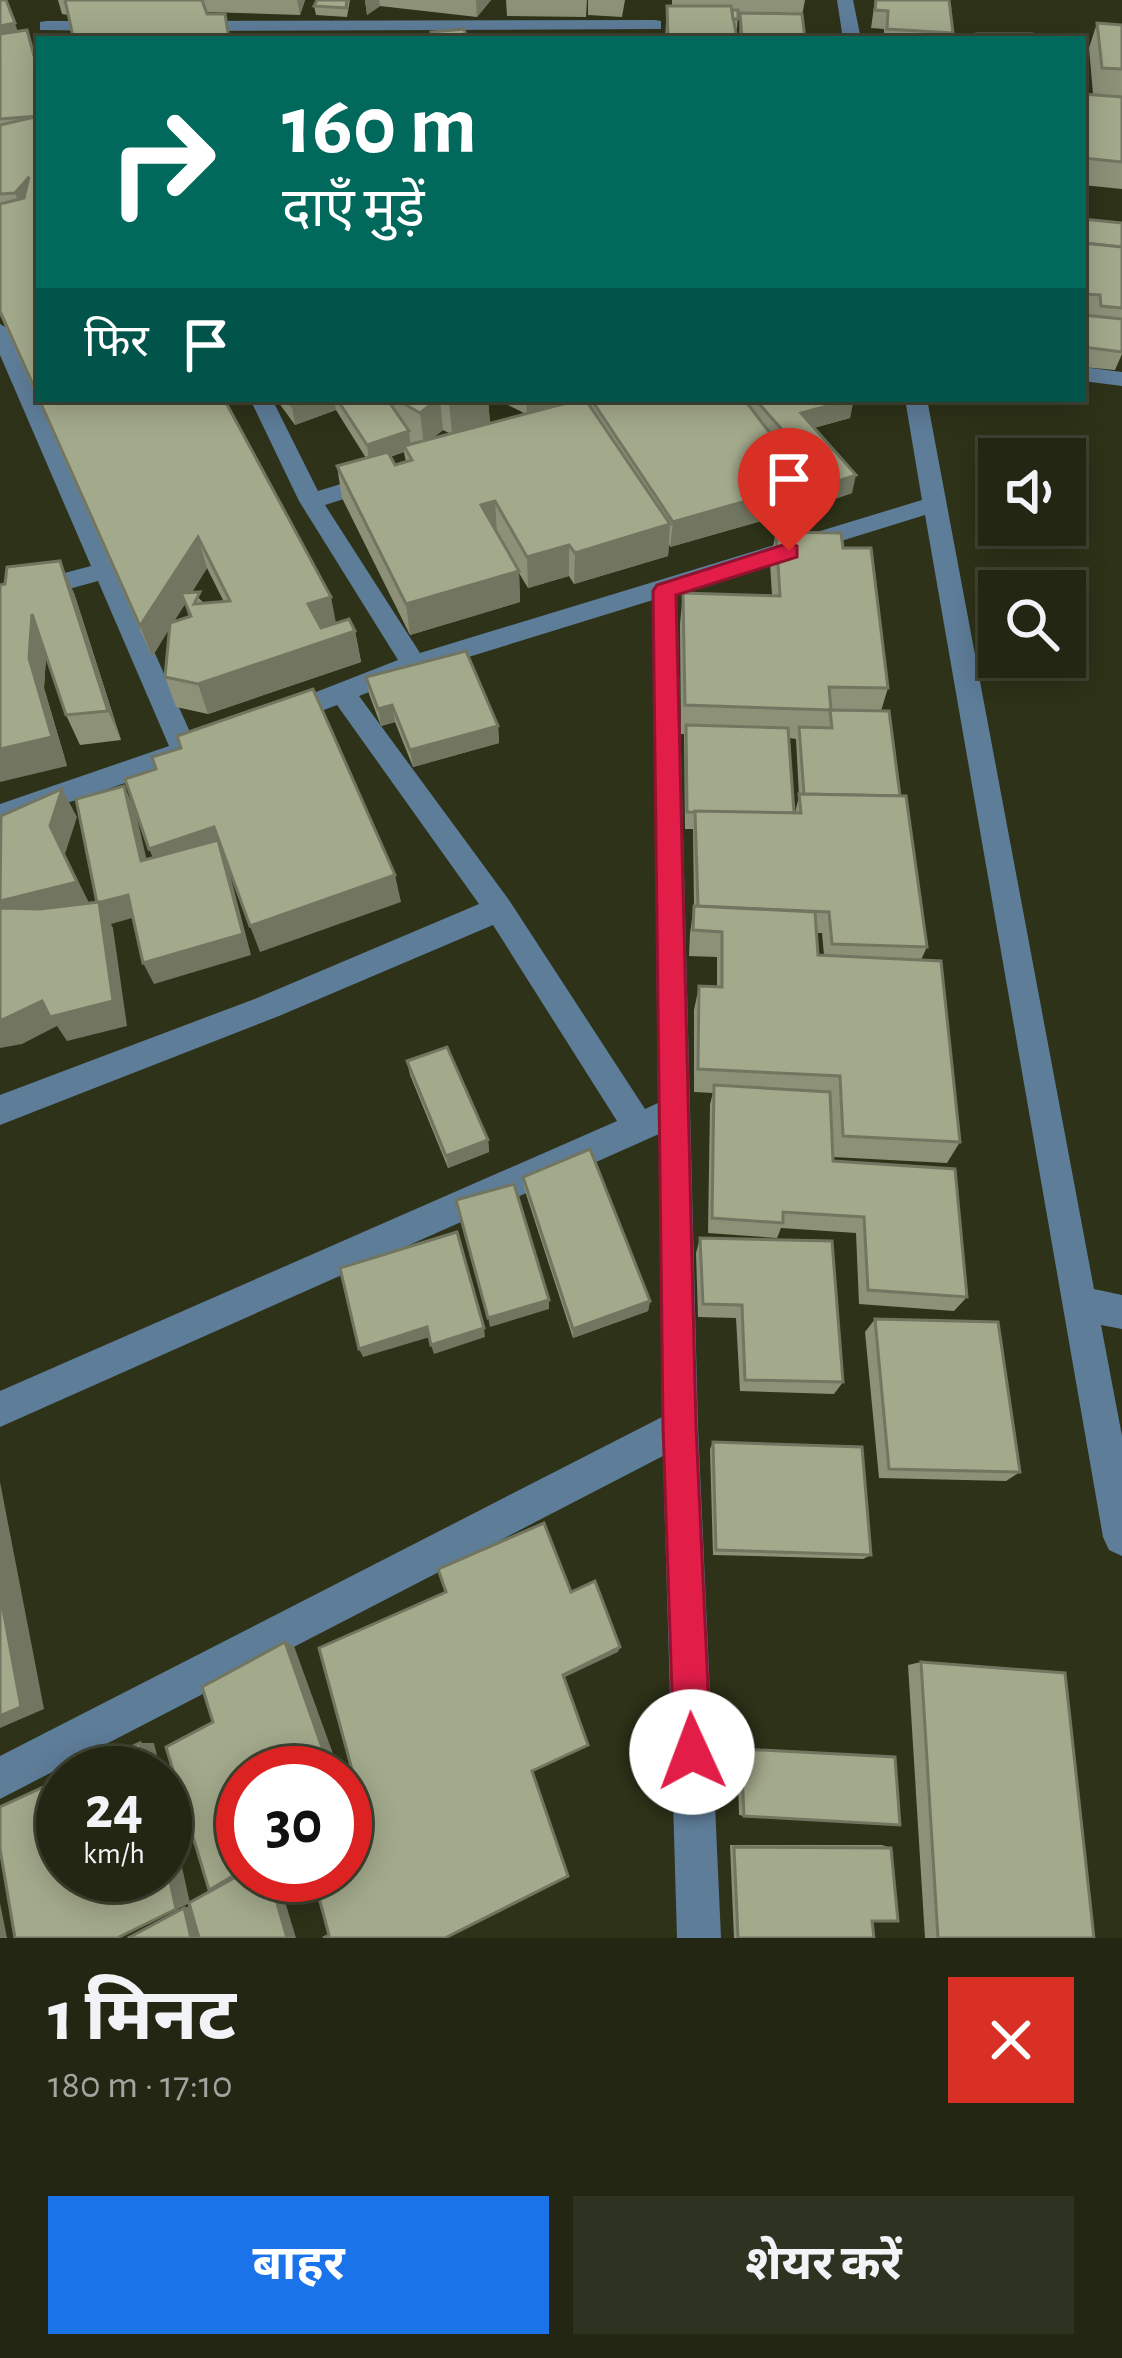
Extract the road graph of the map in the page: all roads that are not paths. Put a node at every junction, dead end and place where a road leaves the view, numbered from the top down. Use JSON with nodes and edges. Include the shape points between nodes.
{"nodes":[{"id":1,"x":37,"y":0,"type":"edge"},
{"id":2,"x":652,"y":0,"type":"edge"},
{"id":3,"x":845,"y":0,"type":"edge"},
{"id":4,"x":135,"y":26,"type":"edge"},
{"id":5,"x":179,"y":26,"type":"edge"},
{"id":6,"x":50,"y":32,"type":"edge"},
{"id":7,"x":250,"y":32,"type":"edge"},
{"id":8,"x":655,"y":32,"type":"edge"},
{"id":9,"x":851,"y":36,"type":"edge"},
{"id":10,"x":0,"y":330,"type":"edge"},
{"id":11,"x":1086,"y":374,"type":"edge"},
{"id":12,"x":1122,"y":379,"type":"edge"},
{"id":13,"x":262,"y":402,"type":"edge"},
{"id":14,"x":917,"y":402,"type":"edge"},
{"id":15,"x":400,"y":474,"type":"edge"},
{"id":16,"x":311,"y":501,"type":"junction"},
{"id":17,"x":935,"y":504,"type":"junction"},
{"id":18,"x":105,"y":571,"type":"junction"},
{"id":19,"x":664,"y":591,"type":"junction"},
{"id":20,"x":0,"y":599,"type":"edge"},
{"id":21,"x":414,"y":664,"type":"junction"},
{"id":22,"x":343,"y":693,"type":"junction"},
{"id":23,"x":185,"y":752,"type":"junction"},
{"id":24,"x":0,"y":815,"type":"edge"},
{"id":25,"x":499,"y":908,"type":"junction"},
{"id":26,"x":0,"y":1109,"type":"edge"},
{"id":27,"x":678,"y":1110,"type":"junction"},
{"id":28,"x":639,"y":1128,"type":"junction"},
{"id":29,"x":1081,"y":1304,"type":"junction"},
{"id":30,"x":1122,"y":1312,"type":"edge"},
{"id":31,"x":0,"y":1409,"type":"edge"},
{"id":32,"x":680,"y":1426,"type":"junction"},
{"id":33,"x":1122,"y":1538,"type":"edge"},
{"id":34,"x":0,"y":1778,"type":"edge"},
{"id":35,"x":699,"y":1938,"type":"edge"}],
"edges":[{"from":1,"to":6,"type":"street"},
{"from":2,"to":8,"type":"street"},
{"from":3,"to":9,"type":"street"},
{"from":4,"to":6,"type":"street"},
{"from":5,"to":7,"type":"street"},
{"from":7,"to":8,"type":"street"},
{"from":10,"to":18,"type":"street"},
{"from":11,"to":12,"type":"street"},
{"from":13,"to":16,"type":"street"},
{"from":14,"to":17,"type":"street"},
{"from":15,"to":16,"type":"street"},
{"from":16,"to":21,"type":"street"},
{"from":17,"to":19,"type":"street"},
{"from":17,"to":29,"type":"street"},
{"from":18,"to":20,"type":"street"},
{"from":18,"to":23,"type":"street"},
{"from":19,"to":21,"type":"street"},
{"from":19,"to":27,"type":"street"},
{"from":21,"to":22,"type":"street"},
{"from":22,"to":23,"type":"street"},
{"from":22,"to":25,"type":"street"},
{"from":23,"to":24,"type":"street"},
{"from":25,"to":26,"type":"street"},
{"from":25,"to":28,"type":"street"},
{"from":27,"to":28,"type":"street"},
{"from":27,"to":32,"type":"street"},
{"from":28,"to":31,"type":"street"},
{"from":29,"to":30,"type":"street"},
{"from":29,"to":33,"type":"street"},
{"from":32,"to":34,"type":"street"},
{"from":32,"to":35,"type":"street"}]}
